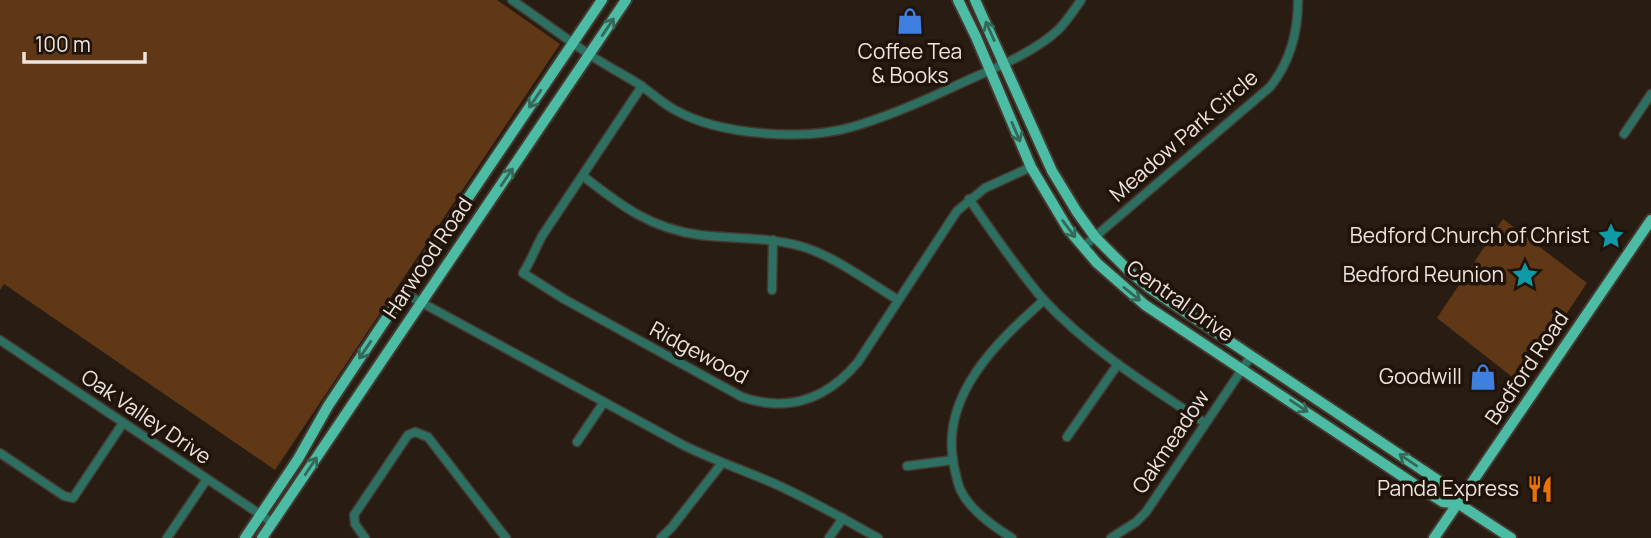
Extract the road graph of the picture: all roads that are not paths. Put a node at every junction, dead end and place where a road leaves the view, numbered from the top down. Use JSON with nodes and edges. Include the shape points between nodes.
{"nodes":[{"id":1,"x":512,"y":0,"type":"edge"},
{"id":2,"x":601,"y":0,"type":"edge"},
{"id":3,"x":626,"y":0,"type":"edge"},
{"id":4,"x":958,"y":0,"type":"edge"},
{"id":5,"x":975,"y":0,"type":"edge"},
{"id":6,"x":1081,"y":0,"type":"edge"},
{"id":7,"x":1298,"y":0,"type":"edge"},
{"id":8,"x":573,"y":42,"type":"junction"},
{"id":9,"x":590,"y":55,"type":"junction"},
{"id":10,"x":1004,"y":64,"type":"junction"},
{"id":11,"x":990,"y":69,"type":"junction"},
{"id":12,"x":642,"y":86,"type":"junction"},
{"id":13,"x":1651,"y":94,"type":"edge"},
{"id":14,"x":1624,"y":134,"type":"dead end"},
{"id":15,"x":1031,"y":167,"type":"junction"},
{"id":16,"x":583,"y":176,"type":"junction"},
{"id":17,"x":970,"y":199,"type":"junction"},
{"id":18,"x":1651,"y":220,"type":"edge"},
{"id":19,"x":1095,"y":237,"type":"junction"},
{"id":20,"x":773,"y":240,"type":"junction"},
{"id":21,"x":1083,"y":247,"type":"junction"},
{"id":22,"x":772,"y":290,"type":"dead end"},
{"id":23,"x":404,"y":293,"type":"junction"},
{"id":24,"x":898,"y":300,"type":"junction"},
{"id":25,"x":1044,"y":300,"type":"junction"},
{"id":26,"x":422,"y":303,"type":"junction"},
{"id":27,"x":0,"y":340,"type":"edge"},
{"id":28,"x":1251,"y":356,"type":"junction"},
{"id":29,"x":1118,"y":364,"type":"junction"},
{"id":30,"x":1242,"y":368,"type":"junction"},
{"id":31,"x":604,"y":402,"type":"junction"},
{"id":32,"x":123,"y":423,"type":"junction"},
{"id":33,"x":1205,"y":423,"type":"junction"},
{"id":34,"x":1067,"y":437,"type":"dead end"},
{"id":35,"x":578,"y":442,"type":"dead end"},
{"id":36,"x":0,"y":453,"type":"edge"},
{"id":37,"x":953,"y":460,"type":"junction"},
{"id":38,"x":722,"y":463,"type":"junction"},
{"id":39,"x":907,"y":466,"type":"dead end"},
{"id":40,"x":207,"y":479,"type":"junction"},
{"id":41,"x":1459,"y":503,"type":"junction"},
{"id":42,"x":261,"y":515,"type":"junction"},
{"id":43,"x":843,"y":518,"type":"junction"},
{"id":44,"x":272,"y":523,"type":"junction"},
{"id":45,"x":1009,"y":537,"type":"edge"},
{"id":46,"x":167,"y":538,"type":"edge"},
{"id":47,"x":245,"y":538,"type":"edge"},
{"id":48,"x":262,"y":538,"type":"edge"},
{"id":49,"x":365,"y":538,"type":"edge"},
{"id":50,"x":506,"y":538,"type":"edge"},
{"id":51,"x":661,"y":538,"type":"edge"},
{"id":52,"x":829,"y":538,"type":"edge"},
{"id":53,"x":878,"y":538,"type":"edge"},
{"id":54,"x":1111,"y":538,"type":"edge"},
{"id":55,"x":1434,"y":538,"type":"edge"},
{"id":56,"x":1511,"y":538,"type":"edge"}],
"edges":[{"from":1,"to":8,"type":"street"},
{"from":2,"to":8,"type":"main road","name":"Harwood Road"},
{"from":9,"to":3,"type":"main road","name":"Harwood Road","one_way":true},
{"from":4,"to":11,"type":"main road","name":"Central Drive"},
{"from":10,"to":5,"type":"main road","name":"Central Drive","one_way":true},
{"from":6,"to":10,"type":"street","via":[[1060,28]]},
{"from":7,"to":19,"type":"street","name":"Meadow Park Circle","via":[[1293,46],[1274,81]]},
{"from":8,"to":9,"type":"street"},
{"from":8,"to":23,"type":"main road","name":"Harwood Road","one_way":true},
{"from":9,"to":12,"type":"street"},
{"from":26,"to":9,"type":"main road","name":"Harwood Road","one_way":true},
{"from":10,"to":11,"type":"street"},
{"from":10,"to":19,"type":"main road","name":"Central Drive","via":[[1052,171]]},
{"from":11,"to":12,"type":"street","via":[[884,117],[810,133],[720,127],[674,110]]},
{"from":11,"to":15,"type":"main road","name":"Central Drive","one_way":true},
{"from":12,"to":16,"type":"street","name":"Ridgewood"},
{"from":13,"to":14,"type":"street"},
{"from":15,"to":17,"type":"street","name":"Ridgewood"},
{"from":15,"to":21,"type":"main road","name":"Central Drive","one_way":true},
{"from":16,"to":20,"type":"street","via":[[621,206],[658,225],[699,235]]},
{"from":16,"to":24,"type":"street","name":"Ridgewood","via":[[523,273],[742,397],[770,404],[796,403],[824,393],[858,362]]},
{"from":17,"to":24,"type":"street","name":"Ridgewood","via":[[949,221]]},
{"from":17,"to":25,"type":"street"},
{"from":18,"to":41,"type":"main road","name":"Bedford Road"},
{"from":19,"to":21,"type":"street","name":"Meadow Park Circle"},
{"from":19,"to":28,"type":"main road","name":"Central Drive","via":[[1148,287]]},
{"from":20,"to":22,"type":"street"},
{"from":20,"to":24,"type":"street","via":[[815,251]]},
{"from":21,"to":30,"type":"main road","name":"Central Drive","one_way":true,"via":[[1145,305]]},
{"from":23,"to":26,"type":"street"},
{"from":23,"to":42,"type":"main road","name":"Harwood Road","one_way":true},
{"from":25,"to":29,"type":"street"},
{"from":25,"to":37,"type":"street","via":[[1006,334],[968,386],[953,419]]},
{"from":26,"to":31,"type":"street"},
{"from":44,"to":26,"type":"main road","name":"Harwood Road","one_way":true},
{"from":27,"to":32,"type":"street","name":"Oak Valley Drive"},
{"from":28,"to":30,"type":"street","name":"Oakmeadow"},
{"from":41,"to":28,"type":"main road","name":"Central Drive","one_way":true,"via":[[1451,489]]},
{"from":29,"to":33,"type":"street"},
{"from":29,"to":34,"type":"street"},
{"from":30,"to":33,"type":"street","name":"Oakmeadow"},
{"from":30,"to":41,"type":"main road","name":"Central Drive","one_way":true,"via":[[1443,502]]},
{"from":31,"to":35,"type":"street"},
{"from":31,"to":38,"type":"street"},
{"from":32,"to":36,"type":"street","via":[[73,498]]},
{"from":32,"to":40,"type":"street","name":"Oak Valley Drive"},
{"from":33,"to":54,"type":"street","name":"Oakmeadow","via":[[1146,512]]},
{"from":37,"to":39,"type":"street"},
{"from":37,"to":45,"type":"street","via":[[961,492],[980,515]]},
{"from":38,"to":43,"type":"street"},
{"from":38,"to":51,"type":"street"},
{"from":40,"to":42,"type":"street","name":"Oak Valley Drive"},
{"from":40,"to":46,"type":"street"},
{"from":41,"to":55,"type":"main road","name":"Bedford Road"},
{"from":41,"to":56,"type":"main road","name":"Central Drive"},
{"from":42,"to":44,"type":"street","name":"Oak Valley Drive"},
{"from":42,"to":47,"type":"main road","name":"Harwood Road"},
{"from":43,"to":52,"type":"street"},
{"from":43,"to":53,"type":"street"},
{"from":44,"to":48,"type":"main road","name":"Harwood Road"},
{"from":49,"to":50,"type":"street","via":[[354,515],[408,435],[415,432],[428,437]]}]}
